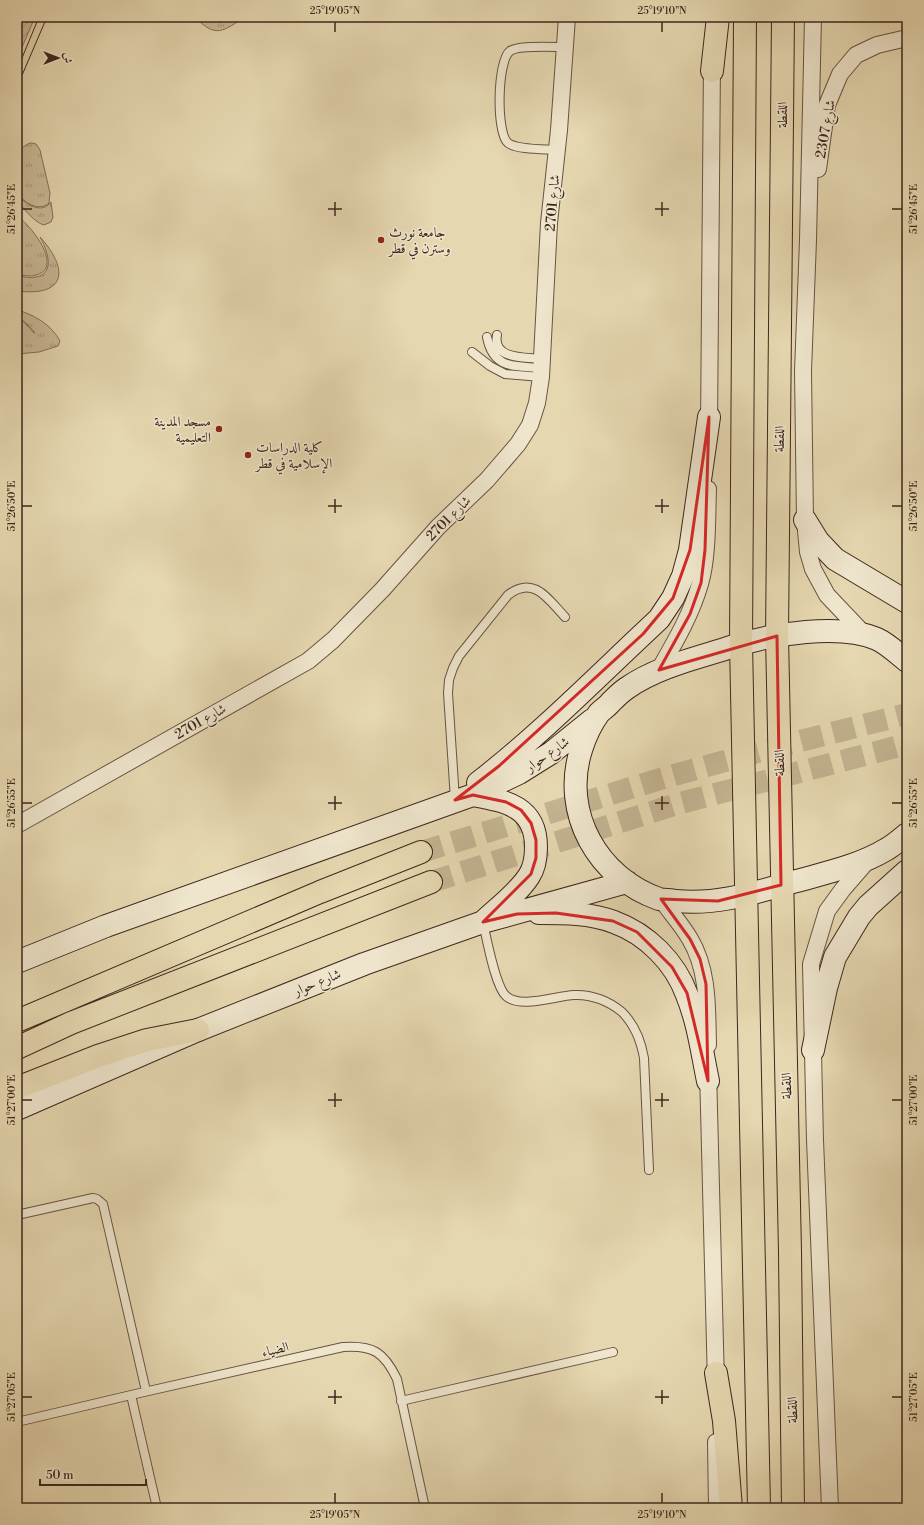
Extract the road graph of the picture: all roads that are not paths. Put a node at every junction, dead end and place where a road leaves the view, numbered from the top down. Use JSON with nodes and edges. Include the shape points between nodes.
{"nodes":[{"id":1,"x":567,"y":17,"type":"edge"},
{"id":2,"x":712,"y":17,"type":"edge"},
{"id":3,"x":718,"y":17,"type":"edge"},
{"id":4,"x":745,"y":17,"type":"edge"},
{"id":5,"x":782,"y":17,"type":"edge"},
{"id":6,"x":813,"y":17,"type":"edge"},
{"id":7,"x":907,"y":38,"type":"edge"},
{"id":8,"x":565,"y":47,"type":"junction"},
{"id":9,"x":712,"y":71,"type":"junction"},
{"id":10,"x":557,"y":150,"type":"junction"},
{"id":11,"x":808,"y":240,"type":"junction"},
{"id":12,"x":497,"y":336,"type":"dead end"},
{"id":13,"x":487,"y":337,"type":"dead end"},
{"id":14,"x":472,"y":352,"type":"dead end"},
{"id":15,"x":541,"y":368,"type":"junction"},
{"id":16,"x":709,"y":416,"type":"junction"},
{"id":17,"x":805,"y":520,"type":"junction"},
{"id":18,"x":907,"y":602,"type":"edge"},
{"id":19,"x":565,"y":617,"type":"dead end"},
{"id":20,"x":777,"y":636,"type":"junction"},
{"id":21,"x":872,"y":637,"type":"junction"},
{"id":22,"x":907,"y":642,"type":"edge"},
{"id":23,"x":741,"y":644,"type":"junction"},
{"id":24,"x":907,"y":661,"type":"edge"},
{"id":25,"x":659,"y":670,"type":"junction"},
{"id":26,"x":599,"y":713,"type":"junction"},
{"id":27,"x":464,"y":798,"type":"junction"},
{"id":28,"x":17,"y":825,"type":"edge"},
{"id":29,"x":907,"y":834,"type":"edge"},
{"id":30,"x":420,"y":852,"type":"tunnel mouth"},
{"id":31,"x":870,"y":858,"type":"junction"},
{"id":32,"x":907,"y":871,"type":"edge"},
{"id":33,"x":431,"y":882,"type":"tunnel mouth"},
{"id":34,"x":627,"y":882,"type":"junction"},
{"id":35,"x":781,"y":885,"type":"junction"},
{"id":36,"x":746,"y":895,"type":"junction"},
{"id":37,"x":661,"y":899,"type":"junction"},
{"id":38,"x":518,"y":914,"type":"junction"},
{"id":39,"x":483,"y":922,"type":"junction"},
{"id":40,"x":17,"y":962,"type":"edge"},
{"id":41,"x":17,"y":1021,"type":"edge"},
{"id":42,"x":198,"y":1030,"type":"junction"},
{"id":43,"x":17,"y":1048,"type":"edge"},
{"id":44,"x":813,"y":1050,"type":"junction"},
{"id":45,"x":708,"y":1080,"type":"junction"},
{"id":46,"x":17,"y":1088,"type":"edge"},
{"id":47,"x":17,"y":1108,"type":"edge"},
{"id":48,"x":648,"y":1170,"type":"dead end"},
{"id":49,"x":17,"y":1215,"type":"edge"},
{"id":50,"x":612,"y":1352,"type":"dead end"},
{"id":51,"x":716,"y":1373,"type":"junction"},
{"id":52,"x":146,"y":1392,"type":"junction"},
{"id":53,"x":131,"y":1395,"type":"junction"},
{"id":54,"x":402,"y":1401,"type":"junction"},
{"id":55,"x":17,"y":1422,"type":"edge"},
{"id":56,"x":157,"y":1508,"type":"edge"},
{"id":57,"x":425,"y":1508,"type":"edge"},
{"id":58,"x":717,"y":1508,"type":"edge"},
{"id":59,"x":731,"y":1508,"type":"edge"},
{"id":60,"x":759,"y":1508,"type":"edge"},
{"id":61,"x":794,"y":1508,"type":"edge"},
{"id":62,"x":830,"y":1508,"type":"edge"}],
"edges":[{"from":1,"to":8,"type":"street","name":"شارع 2701"},
{"from":2,"to":9,"type":"street"},
{"from":3,"to":9,"type":"main road"},
{"from":4,"to":23,"type":"main road"},
{"from":5,"to":20,"type":"main road","name":"اللقطة"},
{"from":6,"to":11,"type":"street","name":"اللقطة"},
{"from":7,"to":11,"type":"street","name":"شارع 2307","via":[[877,45],[856,55],[840,74],[827,104]]},
{"from":8,"to":10,"type":"street","name":"شارع 2701"},
{"from":8,"to":10,"type":"lane","via":[[520,48],[510,51],[500,72],[500,111],[507,142],[515,146]]},
{"from":9,"to":16,"type":"street"},
{"from":10,"to":15,"type":"street","name":"شارع 2701","via":[[549,223]]},
{"from":11,"to":17,"type":"street","name":"اللقطة","via":[[803,371]]},
{"from":12,"to":15,"type":"lane","via":[[498,347],[505,354]]},
{"from":13,"to":15,"type":"lane","via":[[491,353],[501,362],[514,366]]},
{"from":14,"to":15,"type":"lane","via":[[505,374]]},
{"from":15,"to":28,"type":"street","name":"شارع 2701","via":[[538,403],[530,425],[518,444],[382,590],[308,661]]},
{"from":16,"to":25,"type":"street","via":[[705,550],[701,583],[687,620]]},
{"from":16,"to":27,"type":"main road","via":[[690,550],[683,576],[673,598],[659,619]]},
{"from":17,"to":18,"type":"main road","via":[[818,541],[835,559]]},
{"from":17,"to":21,"type":"street","name":"اللقطة","via":[[808,552],[813,569],[827,595]]},
{"from":19,"to":27,"type":"lane","via":[[543,592],[521,588],[508,595],[459,656],[449,680],[448,694]]},
{"from":20,"to":21,"type":"main road","name":"شارع حوار","via":[[827,632]]},
{"from":20,"to":23,"type":"main road","name":"شارع حوار"},
{"from":20,"to":35,"type":"main road","name":"اللقطة"},
{"from":21,"to":22,"type":"main road","name":"شارع حوار"},
{"from":21,"to":24,"type":"main road"},
{"from":23,"to":25,"type":"main road","name":"شارع حوار"},
{"from":23,"to":36,"type":"main road"},
{"from":25,"to":26,"type":"main road","name":"شارع حوار","via":[[626,689]]},
{"from":26,"to":27,"type":"main road","name":"شارع حوار","via":[[551,753],[519,773]]},
{"from":26,"to":34,"type":"main road","via":[[585,737],[577,763],[575,790],[579,817],[594,848],[606,864]]},
{"from":27,"to":39,"type":"main road","via":[[506,802],[521,810],[531,823],[536,840],[536,858],[531,874],[523,885]]},
{"from":27,"to":40,"type":"main road","name":"شارع حوار","via":[[106,926]]},
{"from":29,"to":31,"type":"main road","via":[[888,849]]},
{"from":30,"to":41,"type":"main road"},
{"from":31,"to":35,"type":"main road"},
{"from":31,"to":44,"type":"street","name":"اللقطة","via":[[827,911],[819,934],[811,964]]},
{"from":32,"to":44,"type":"main road","via":[[868,906],[835,957]]},
{"from":33,"to":43,"type":"main road","via":[[71,1023]]},
{"from":34,"to":37,"type":"main road"},
{"from":34,"to":38,"type":"main road","name":"شارع حوار"},
{"from":35,"to":36,"type":"main road"},
{"from":35,"to":61,"type":"main road","name":"اللقطة"},
{"from":36,"to":37,"type":"main road","via":[[718,901],[689,902]]},
{"from":36,"to":60,"type":"main road"},
{"from":37,"to":45,"type":"street","via":[[690,939],[700,959],[706,984]]},
{"from":38,"to":39,"type":"main road","name":"شارع حوار"},
{"from":38,"to":45,"type":"main road","via":[[556,913],[613,921],[637,932],[656,948],[672,967],[687,994],[697,1024]]},
{"from":39,"to":42,"type":"main road","name":"شارع حوار","via":[[364,964]]},
{"from":39,"to":48,"type":"lane","via":[[498,983],[511,1000],[526,1002],[586,995],[616,1008],[632,1024],[644,1058]]},
{"from":42,"to":46,"type":"main road","via":[[147,1040]]},
{"from":42,"to":47,"type":"main road","name":"شارع حوار"},
{"from":44,"to":62,"type":"street","name":"اللقطة"},
{"from":45,"to":51,"type":"street"},
{"from":49,"to":52,"type":"lane","via":[[92,1198],[103,1204]]},
{"from":50,"to":54,"type":"lane"},
{"from":51,"to":58,"type":"street"},
{"from":51,"to":59,"type":"main road","via":[[724,1421]]},
{"from":52,"to":53,"type":"lane","name":"الضياء"},
{"from":52,"to":54,"type":"lane","name":"الضياء","via":[[343,1347],[360,1346],[376,1352],[390,1363]]},
{"from":53,"to":55,"type":"lane","name":"الضياء"},
{"from":53,"to":56,"type":"lane"},
{"from":54,"to":57,"type":"lane","name":"الضياء"}]}
